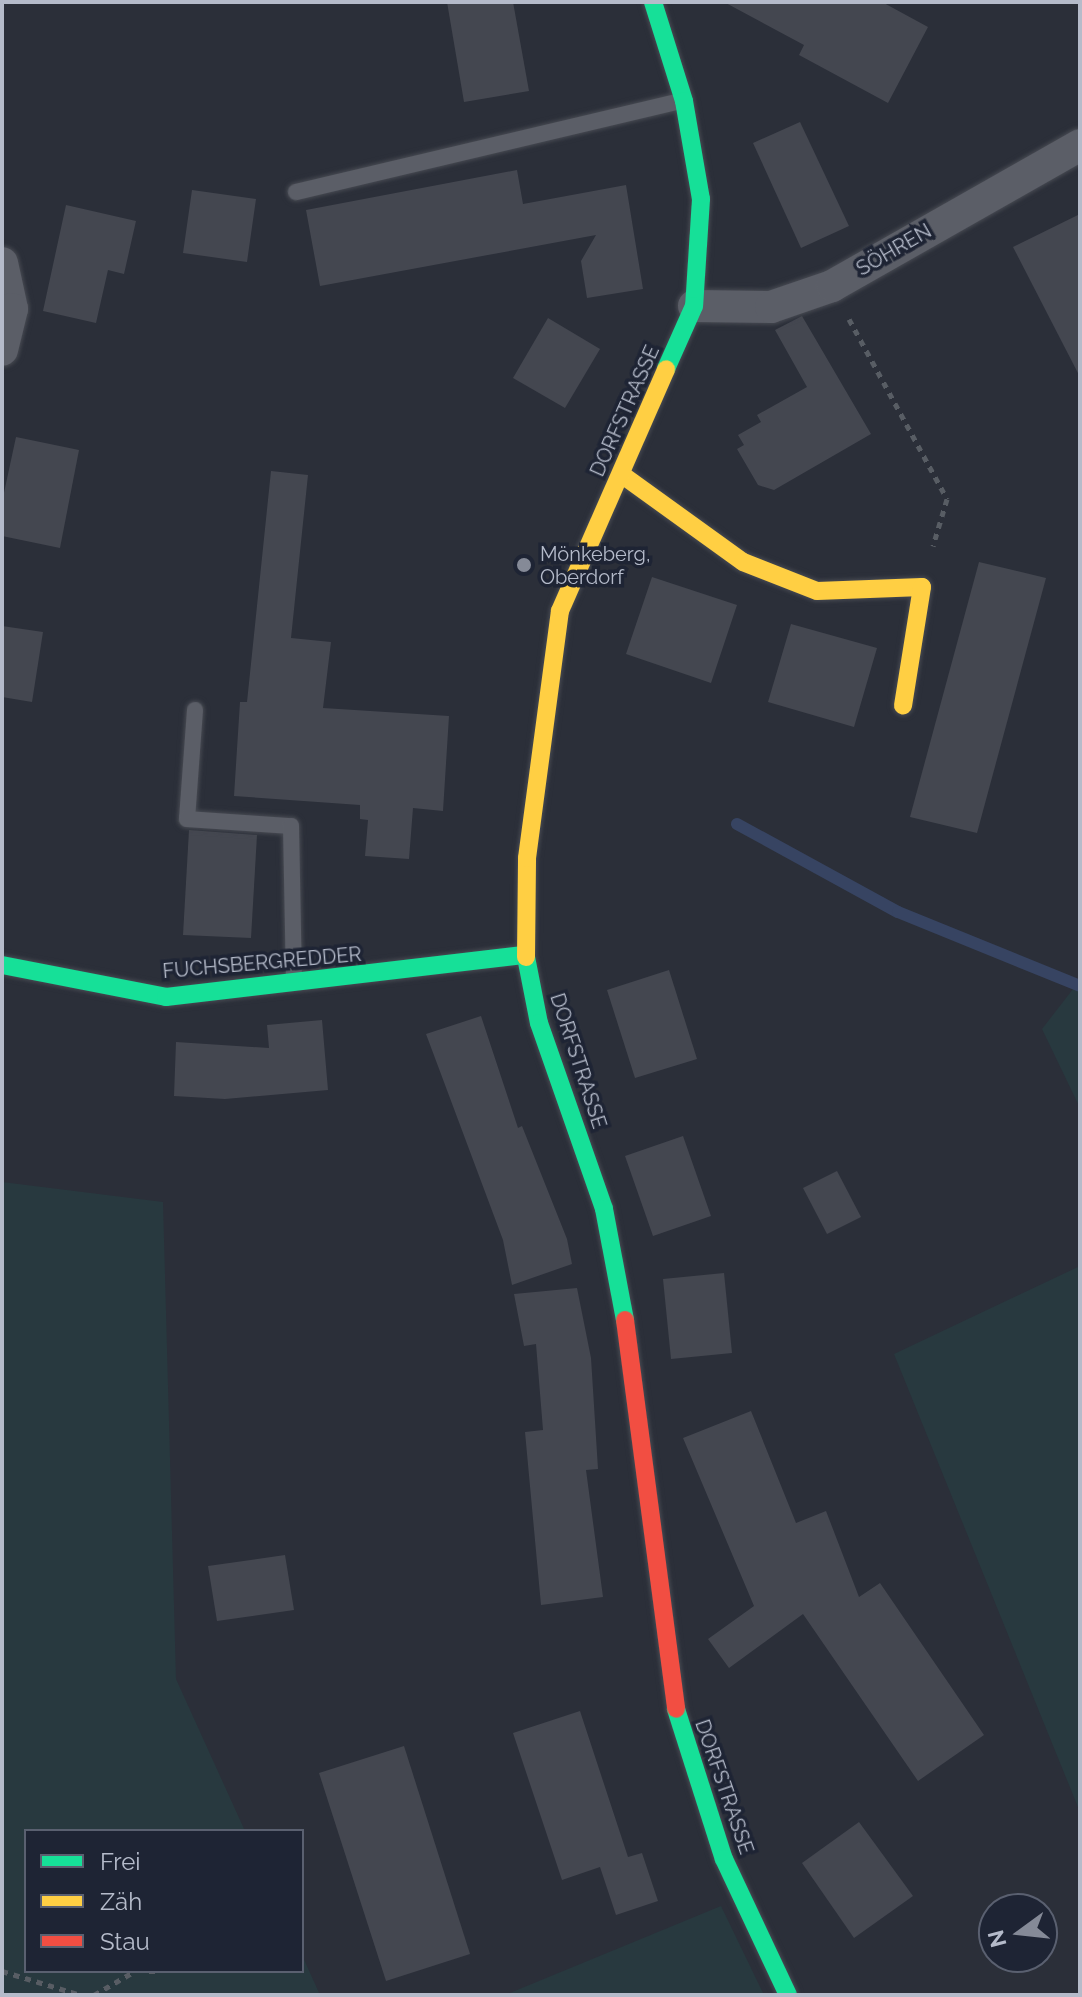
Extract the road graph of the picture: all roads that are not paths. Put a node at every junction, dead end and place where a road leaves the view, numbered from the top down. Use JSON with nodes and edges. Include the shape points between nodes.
{"nodes":[{"id":1,"x":653,"y":2,"type":"edge"},
{"id":2,"x":684,"y":101,"type":"junction"},
{"id":3,"x":1080,"y":145,"type":"edge"},
{"id":4,"x":296,"y":192,"type":"dead end"},
{"id":5,"x":2,"y":263,"type":"edge"},
{"id":6,"x":694,"y":306,"type":"junction"},
{"id":7,"x":2,"y":350,"type":"edge"},
{"id":8,"x":621,"y":474,"type":"junction"},
{"id":9,"x":903,"y":705,"type":"dead end"},
{"id":10,"x":195,"y":710,"type":"dead end"},
{"id":11,"x":526,"y":955,"type":"junction"},
{"id":12,"x":2,"y":965,"type":"edge"},
{"id":13,"x":294,"y":984,"type":"junction"},
{"id":14,"x":788,"y":1995,"type":"edge"}],
"edges":[{"from":1,"to":2,"type":"street","name":"DORFSTRASSE"},
{"from":2,"to":4,"type":"lane"},
{"from":2,"to":6,"type":"street","name":"DORFSTRASSE","via":[[701,199]]},
{"from":3,"to":6,"type":"street","name":"SÖHREN","via":[[832,286],[771,307]]},
{"from":5,"to":7,"type":"street","via":[[12,309]]},
{"from":6,"to":8,"type":"street","name":"DORFSTRASSE"},
{"from":8,"to":9,"type":"street","via":[[743,562],[817,591],[922,587]]},
{"from":8,"to":11,"type":"street","name":"DORFSTRASSE","via":[[560,611],[527,858]]},
{"from":10,"to":13,"type":"lane","via":[[187,819],[291,826]]},
{"from":11,"to":13,"type":"street","name":"FUCHSBERGREDDER"},
{"from":11,"to":14,"type":"street","name":"DORFSTRASSE","via":[[539,1023],[604,1209],[624,1316],[678,1726],[724,1859]]},
{"from":12,"to":13,"type":"street","name":"FUCHSBERGREDDER","via":[[166,997]]}]}
